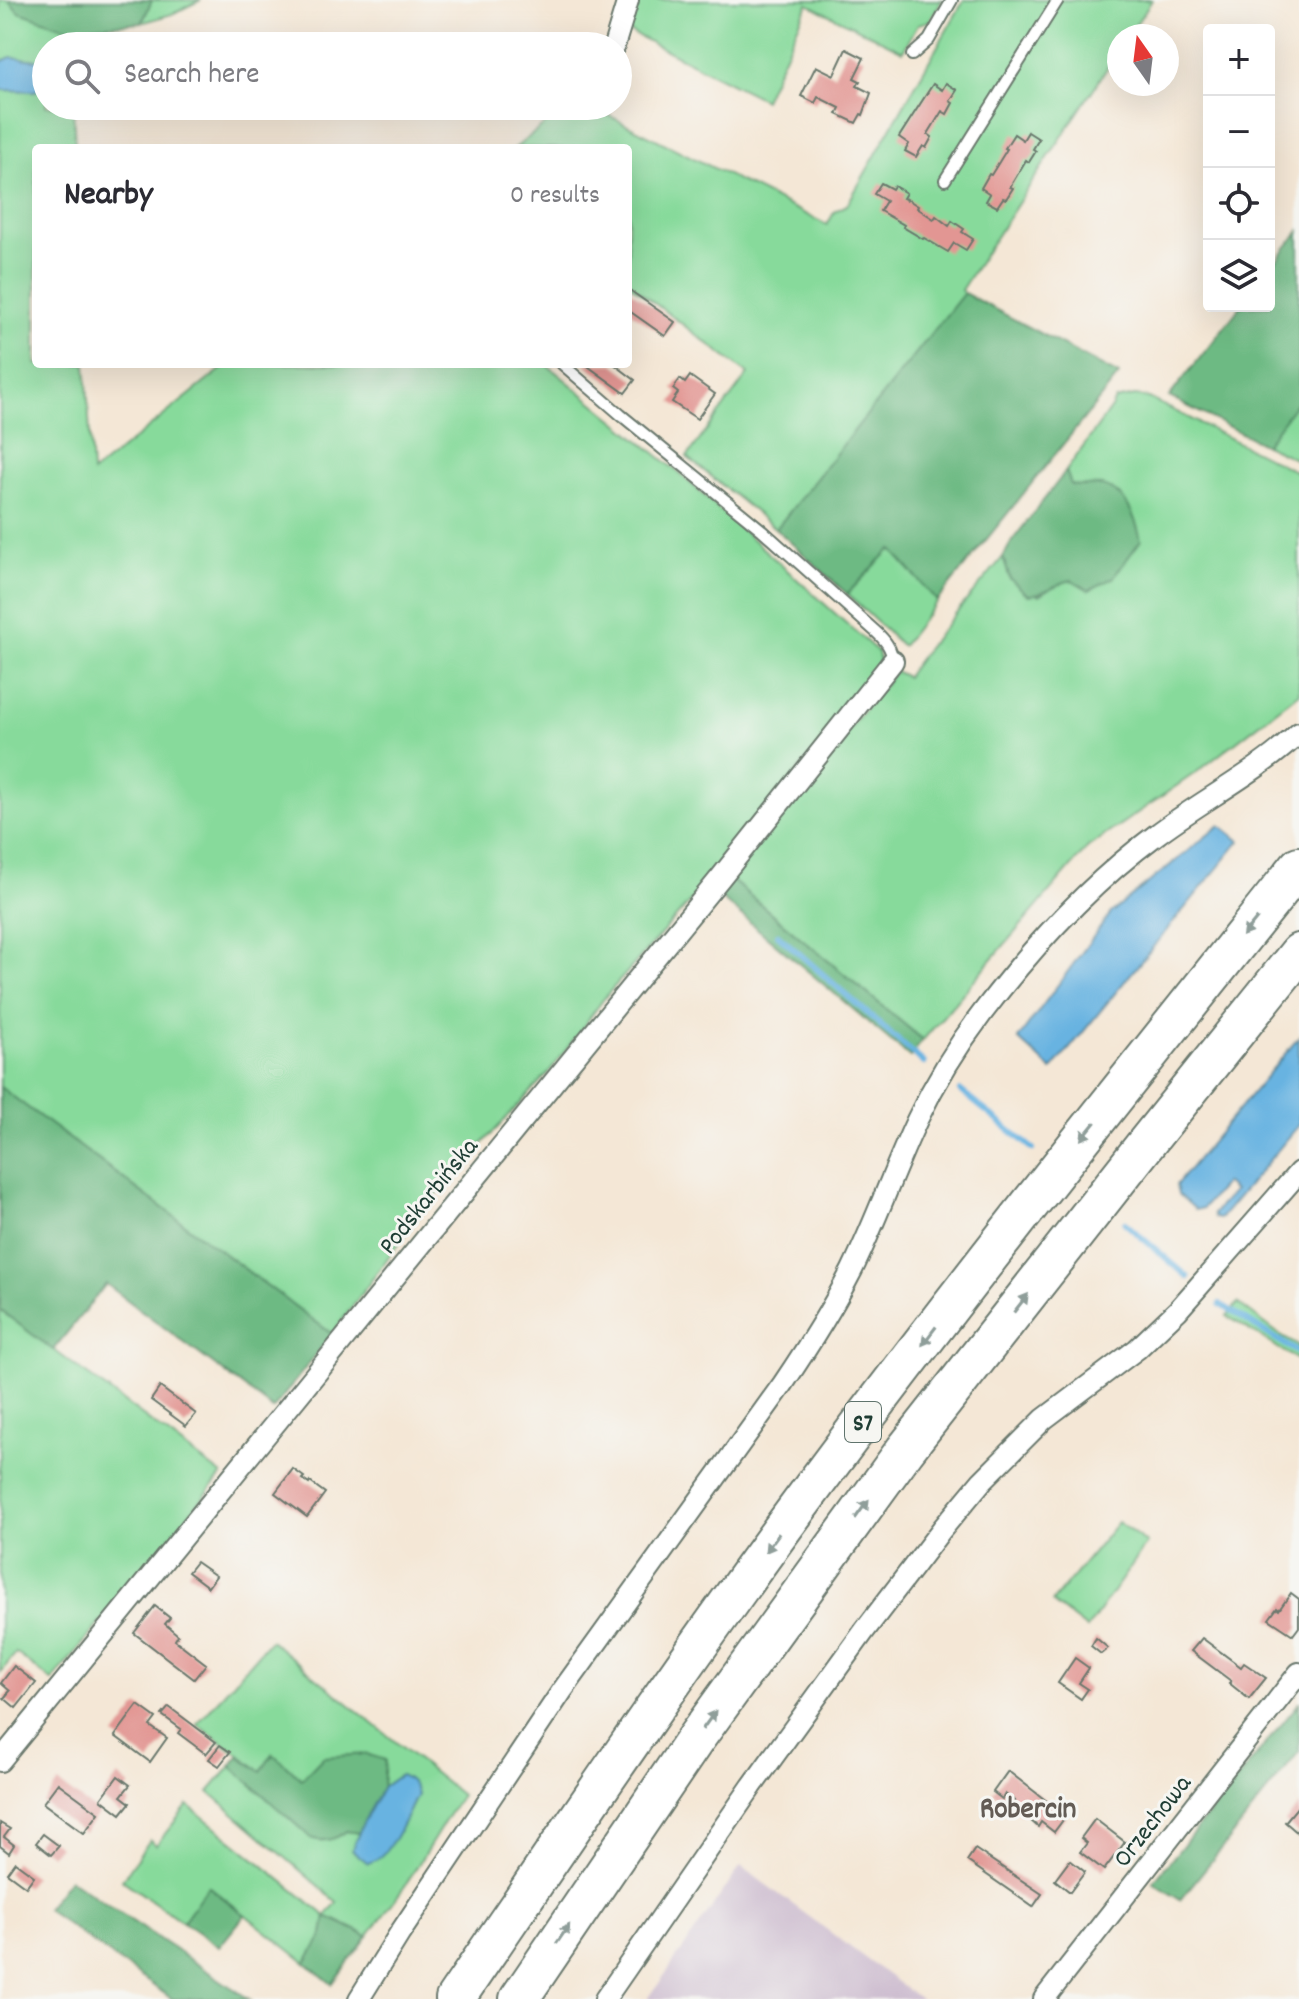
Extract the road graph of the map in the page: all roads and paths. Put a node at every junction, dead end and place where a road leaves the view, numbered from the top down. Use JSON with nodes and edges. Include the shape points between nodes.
{"nodes":[{"id":1,"x":628,"y":0,"type":"edge"},
{"id":2,"x":952,"y":0,"type":"edge"},
{"id":3,"x":1058,"y":0,"type":"edge"},
{"id":4,"x":618,"y":32,"type":"edge"},
{"id":5,"x":912,"y":55,"type":"dead end"},
{"id":6,"x":945,"y":180,"type":"dead end"},
{"id":7,"x":567,"y":368,"type":"edge"},
{"id":8,"x":893,"y":661,"type":"joint"},
{"id":9,"x":1299,"y":733,"type":"edge"},
{"id":10,"x":1299,"y":866,"type":"edge"},
{"id":11,"x":1299,"y":953,"type":"edge"},
{"id":12,"x":1299,"y":1172,"type":"edge"},
{"id":13,"x":1299,"y":1673,"type":"edge"},
{"id":14,"x":0,"y":1761,"type":"edge"},
{"id":15,"x":359,"y":1999,"type":"edge"},
{"id":16,"x":455,"y":1999,"type":"edge"},
{"id":17,"x":519,"y":1999,"type":"edge"},
{"id":18,"x":605,"y":1999,"type":"edge"},
{"id":19,"x":1044,"y":1999,"type":"edge"}],
"edges":[{"from":1,"to":4,"type":"street"},
{"from":2,"to":5,"type":"lane","via":[[929,40]]},
{"from":3,"to":6,"type":"lane"},
{"from":7,"to":8,"type":"lane","via":[[841,600],[886,642]]},
{"from":8,"to":14,"type":"street","name":"Podskarbińska"},
{"from":9,"to":15,"type":"street","via":[[1111,872],[1066,913],[984,1011],[919,1117],[852,1268],[811,1341],[562,1691]]},
{"from":10,"to":16,"type":"highway","number":"S7","one_way":true,"via":[[1010,1229],[797,1509],[662,1695]]},
{"from":17,"to":11,"type":"highway","number":"S7","one_way":true,"via":[[696,1738],[905,1450]]},
{"from":12,"to":18,"type":"street","via":[[1178,1310],[1137,1349],[1044,1419],[982,1481],[865,1630]]},
{"from":13,"to":19,"type":"street","name":"Orzechowa"}]}
